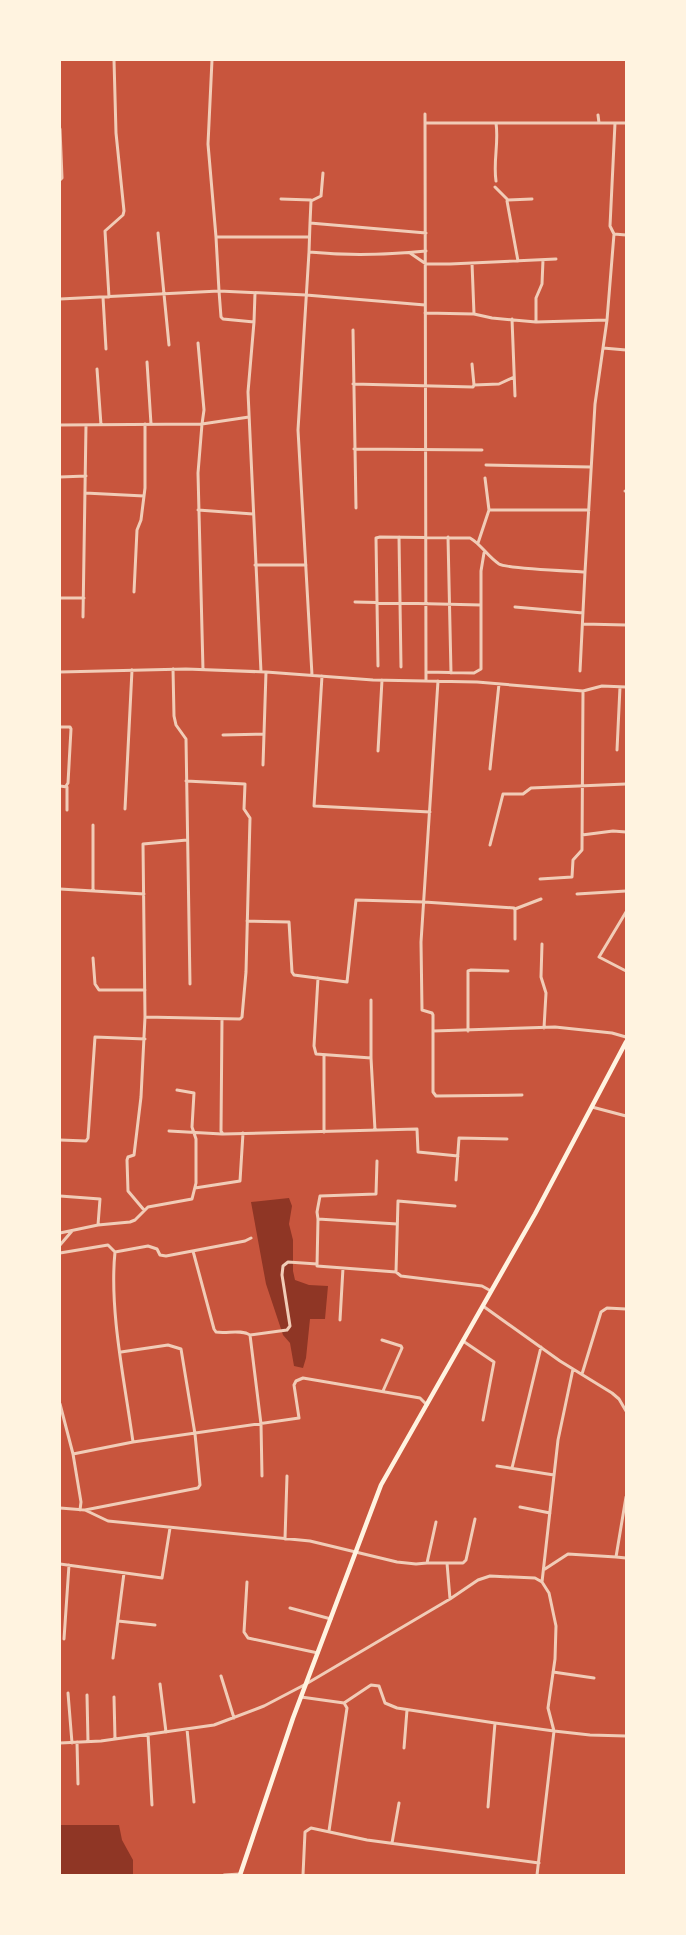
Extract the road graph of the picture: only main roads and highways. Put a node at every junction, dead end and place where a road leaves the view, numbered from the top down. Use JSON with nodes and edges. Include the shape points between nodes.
{"nodes":[{"id":1,"x":626,"y":1042,"type":"edge"},
{"id":2,"x":241,"y":1874,"type":"edge"}],
"edges":[{"from":1,"to":2,"type":"main road","via":[[535,1214],[381,1486],[301,1697]]}]}
